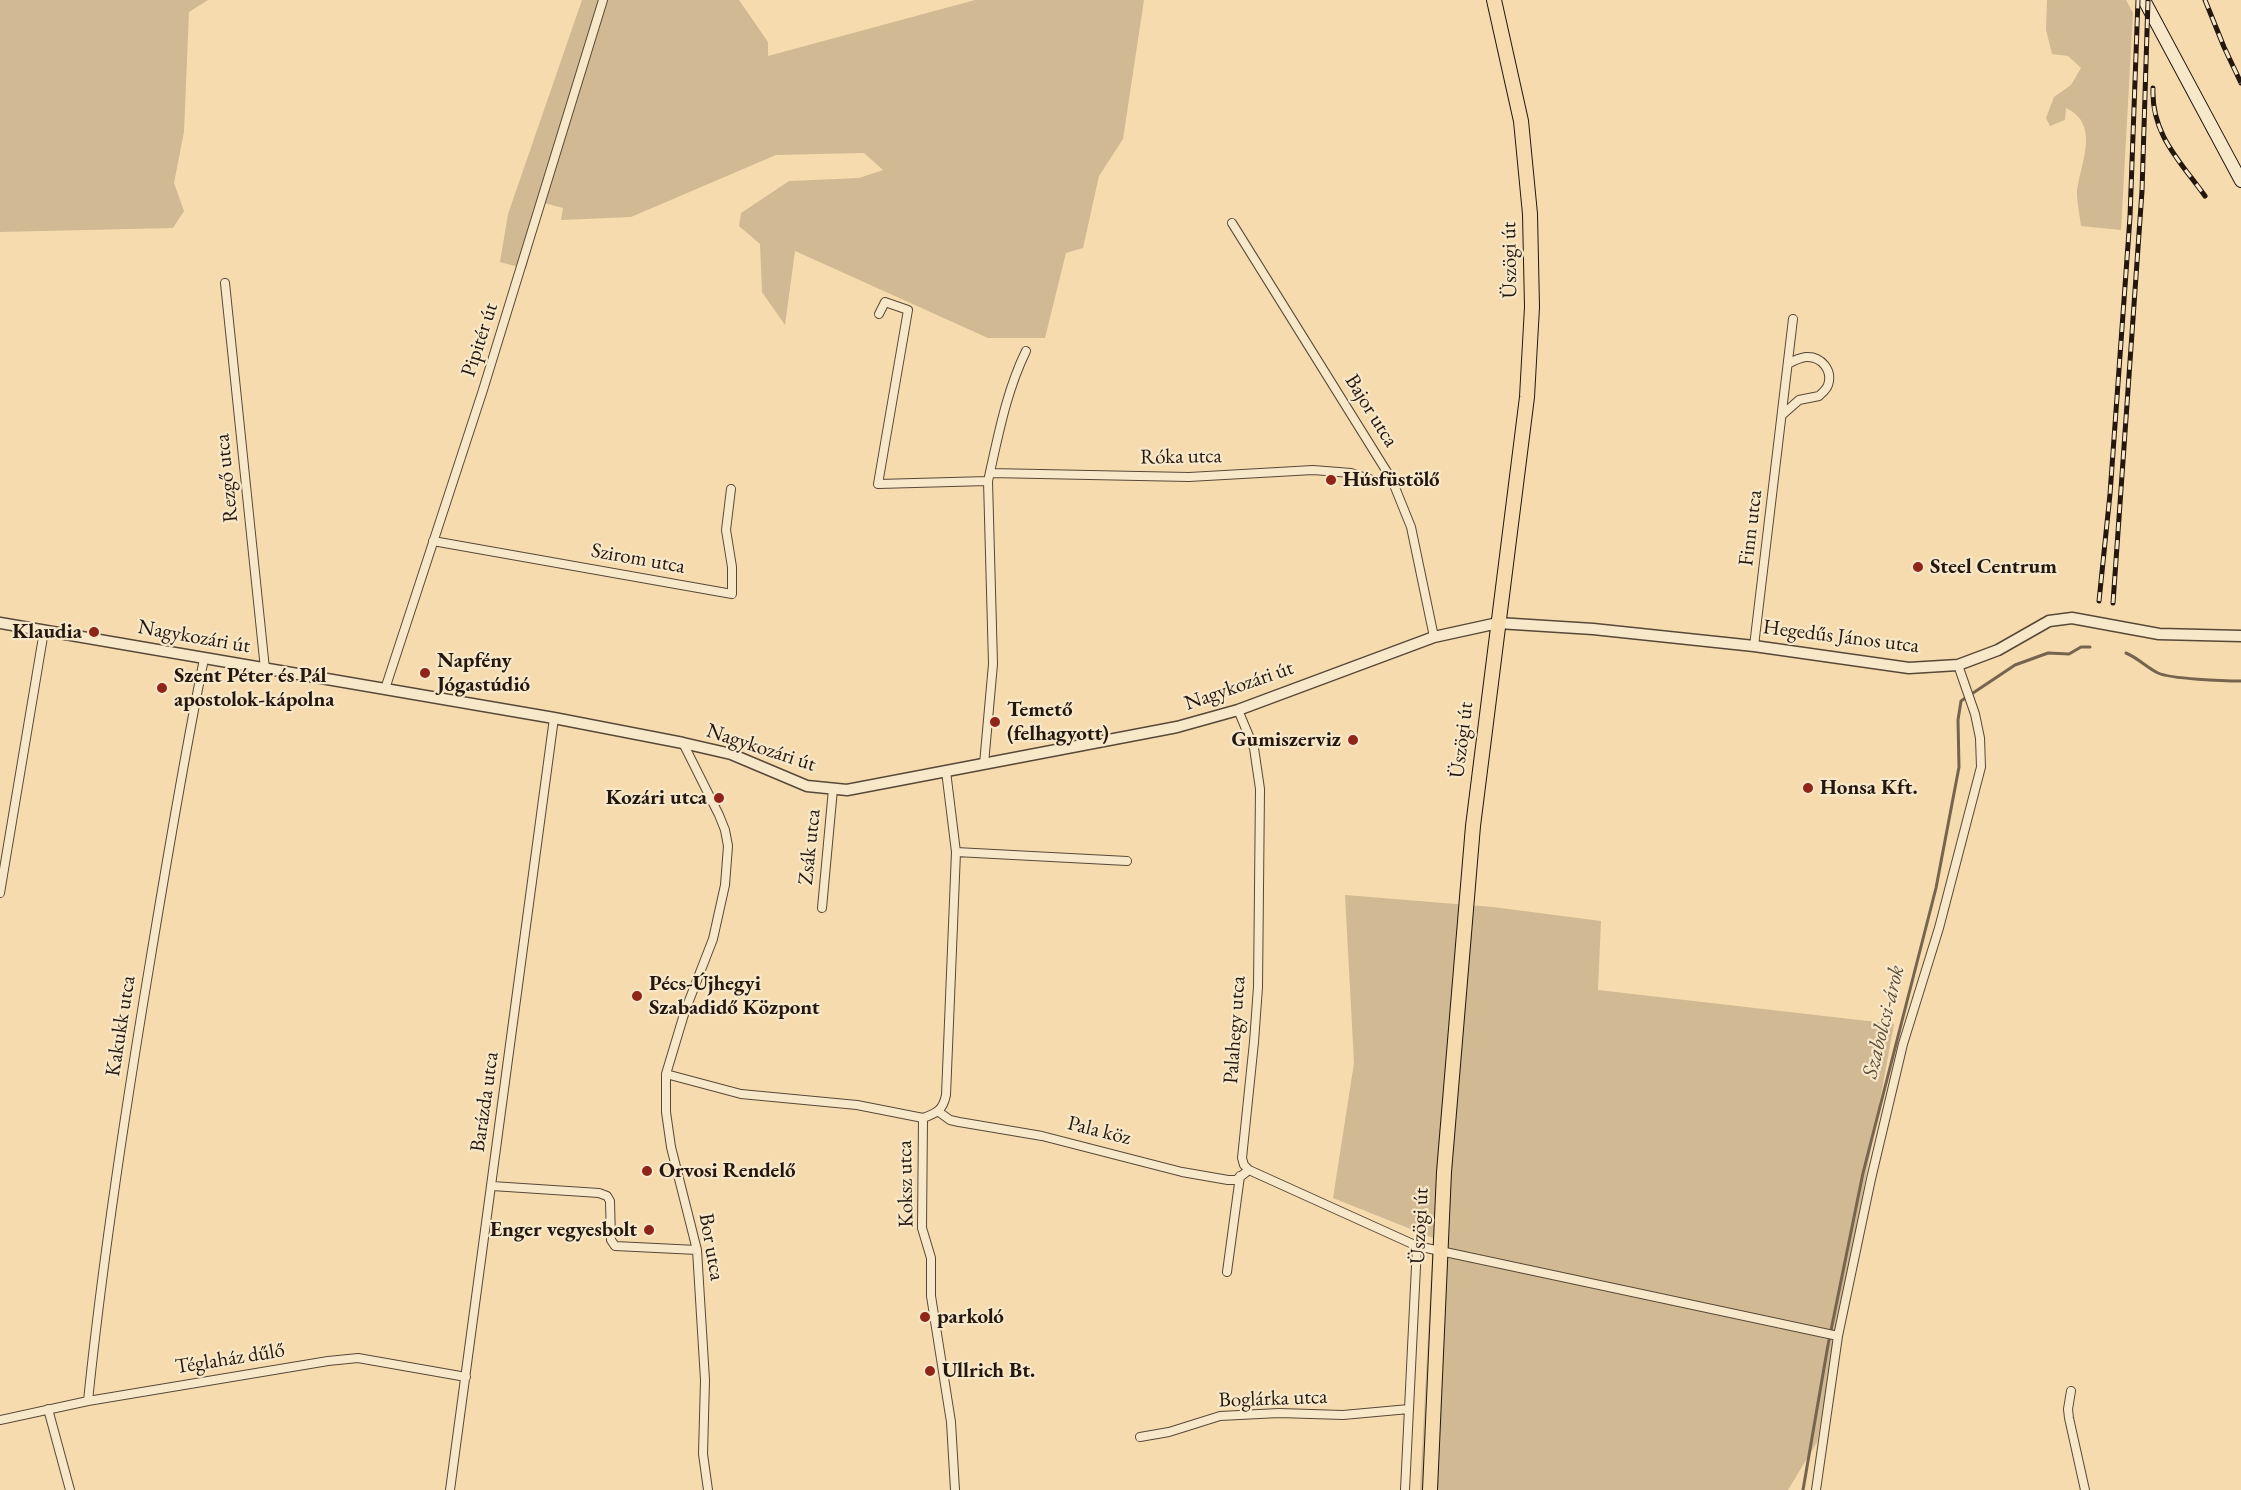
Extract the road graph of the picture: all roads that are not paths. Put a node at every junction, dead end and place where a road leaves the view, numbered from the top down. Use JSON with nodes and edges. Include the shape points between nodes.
{"nodes":[{"id":1,"x":603,"y":0,"type":"edge"},
{"id":2,"x":1494,"y":0,"type":"edge"},
{"id":3,"x":2144,"y":0,"type":"edge"},
{"id":4,"x":2241,"y":181,"type":"edge"},
{"id":5,"x":1232,"y":223,"type":"dead end"},
{"id":6,"x":225,"y":283,"type":"dead end"},
{"id":7,"x":879,"y":314,"type":"dead end"},
{"id":8,"x":1793,"y":319,"type":"dead end"},
{"id":9,"x":1026,"y":351,"type":"dead end"},
{"id":10,"x":1788,"y":364,"type":"junction"},
{"id":11,"x":1782,"y":415,"type":"junction"},
{"id":12,"x":989,"y":477,"type":"junction"},
{"id":13,"x":1392,"y":480,"type":"junction"},
{"id":14,"x":731,"y":489,"type":"dead end"},
{"id":15,"x":433,"y":541,"type":"junction"},
{"id":16,"x":0,"y":623,"type":"edge"},
{"id":17,"x":1498,"y":623,"type":"junction"},
{"id":18,"x":44,"y":631,"type":"junction"},
{"id":19,"x":2241,"y":636,"type":"edge"},
{"id":20,"x":1434,"y":637,"type":"junction"},
{"id":21,"x":1754,"y":646,"type":"junction"},
{"id":22,"x":204,"y":659,"type":"junction"},
{"id":23,"x":1958,"y":665,"type":"junction"},
{"id":24,"x":265,"y":669,"type":"junction"},
{"id":25,"x":385,"y":689,"type":"junction"},
{"id":26,"x":1238,"y":710,"type":"junction"},
{"id":27,"x":554,"y":718,"type":"junction"},
{"id":28,"x":683,"y":743,"type":"junction"},
{"id":29,"x":984,"y":764,"type":"junction"},
{"id":30,"x":946,"y":771,"type":"junction"},
{"id":31,"x":833,"y":789,"type":"junction"},
{"id":32,"x":956,"y":852,"type":"junction"},
{"id":33,"x":1128,"y":861,"type":"dead end"},
{"id":34,"x":0,"y":893,"type":"edge"},
{"id":35,"x":822,"y":908,"type":"dead end"},
{"id":36,"x":666,"y":1074,"type":"junction"},
{"id":37,"x":939,"y":1112,"type":"junction"},
{"id":38,"x":923,"y":1118,"type":"junction"},
{"id":39,"x":1249,"y":1170,"type":"junction"},
{"id":40,"x":1240,"y":1176,"type":"junction"},
{"id":41,"x":492,"y":1186,"type":"junction"},
{"id":42,"x":1417,"y":1246,"type":"junction"},
{"id":43,"x":697,"y":1250,"type":"junction"},
{"id":44,"x":1439,"y":1251,"type":"junction"},
{"id":45,"x":1227,"y":1272,"type":"dead end"},
{"id":46,"x":1832,"y":1335,"type":"junction"},
{"id":47,"x":466,"y":1377,"type":"junction"},
{"id":48,"x":2071,"y":1391,"type":"dead end"},
{"id":49,"x":88,"y":1401,"type":"junction"},
{"id":50,"x":48,"y":1409,"type":"junction"},
{"id":51,"x":1409,"y":1409,"type":"junction"},
{"id":52,"x":0,"y":1420,"type":"edge"},
{"id":53,"x":1140,"y":1437,"type":"dead end"},
{"id":54,"x":70,"y":1490,"type":"edge"},
{"id":55,"x":450,"y":1490,"type":"edge"},
{"id":56,"x":708,"y":1490,"type":"edge"},
{"id":57,"x":955,"y":1490,"type":"edge"},
{"id":58,"x":1405,"y":1490,"type":"edge"},
{"id":59,"x":1430,"y":1490,"type":"edge"},
{"id":60,"x":1816,"y":1490,"type":"edge"},
{"id":61,"x":2085,"y":1490,"type":"edge"}],
"edges":[{"from":1,"to":15,"type":"street","name":"Pipitér út","via":[[519,278]]},
{"from":2,"to":17,"type":"main road","name":"Üszögi út","via":[[1521,122],[1530,214],[1532,307],[1527,397]]},
{"from":3,"to":4,"type":"main road"},
{"from":5,"to":13,"type":"street","name":"Bajor utca"},
{"from":6,"to":24,"type":"street","name":"Rezgő utca"},
{"from":7,"to":12,"type":"street","name":"Róka utca","via":[[885,302],[908,310],[878,484]]},
{"from":8,"to":10,"type":"street","name":"Finn utca"},
{"from":9,"to":12,"type":"street","via":[[1016,370]]},
{"from":10,"to":11,"type":"street","name":"Finn utca"},
{"from":10,"to":11,"type":"street","via":[[1816,358],[1829,372],[1828,386],[1820,396],[1799,400]]},
{"from":11,"to":21,"type":"street","name":"Finn utca"},
{"from":12,"to":13,"type":"street","name":"Róka utca","via":[[1190,477],[1313,470]]},
{"from":12,"to":29,"type":"street","via":[[993,664]]},
{"from":13,"to":20,"type":"street","name":"Bajor utca","via":[[1410,527]]},
{"from":14,"to":15,"type":"street","name":"Szirom utca","via":[[726,530],[732,594]]},
{"from":15,"to":25,"type":"street","name":"Pipitér út"},
{"from":16,"to":18,"type":"street","name":"Nagykozári út"},
{"from":17,"to":20,"type":"street","name":"Nagykozári út"},
{"from":17,"to":21,"type":"street","name":"Hegedűs János utca"},
{"from":17,"to":44,"type":"main road","name":"Üszögi út","via":[[1473,826]]},
{"from":18,"to":22,"type":"street","name":"Nagykozári út"},
{"from":18,"to":34,"type":"street"},
{"from":19,"to":23,"type":"street","name":"Hegedűs János utca","via":[[2159,634],[2065,619],[2049,621],[1998,650]]},
{"from":20,"to":26,"type":"street","name":"Nagykozári út"},
{"from":21,"to":23,"type":"street","name":"Hegedűs János utca","via":[[1909,668]]},
{"from":22,"to":24,"type":"street","name":"Nagykozári út"},
{"from":22,"to":49,"type":"street","name":"Kakukk utca","via":[[183,762],[119,1148]]},
{"from":23,"to":46,"type":"street","via":[[1972,702],[1981,767],[1939,928],[1903,1044]]},
{"from":24,"to":25,"type":"street","name":"Nagykozári út"},
{"from":25,"to":27,"type":"street","name":"Nagykozári út"},
{"from":26,"to":29,"type":"street","name":"Nagykozári út","via":[[1177,727]]},
{"from":26,"to":39,"type":"street","name":"Palahegy utca","via":[[1254,748],[1260,789],[1258,987],[1242,1158]]},
{"from":27,"to":28,"type":"street","name":"Nagykozári út"},
{"from":27,"to":41,"type":"street","name":"Barázda utca"},
{"from":28,"to":31,"type":"street","name":"Nagykozári út","via":[[731,754],[807,786]]},
{"from":28,"to":36,"type":"street","name":"Bor utca","via":[[725,830],[728,863],[713,939]]},
{"from":29,"to":30,"type":"street","name":"Nagykozári út"},
{"from":30,"to":31,"type":"street","name":"Nagykozári út"},
{"from":30,"to":32,"type":"street"},
{"from":31,"to":35,"type":"street","name":"Zsák utca"},
{"from":32,"to":33,"type":"street"},
{"from":32,"to":37,"type":"street","via":[[946,1095]]},
{"from":36,"to":38,"type":"street","via":[[741,1094],[857,1105]]},
{"from":36,"to":43,"type":"street","name":"Bor utca","via":[[671,1147]]},
{"from":37,"to":38,"type":"street","name":"Koksz utca"},
{"from":37,"to":40,"type":"street","name":"Pala köz","via":[[950,1120],[1042,1136],[1182,1172],[1228,1180]]},
{"from":38,"to":57,"type":"street","name":"Koksz utca","via":[[922,1228],[932,1258],[931,1296],[951,1422]]},
{"from":39,"to":40,"type":"street"},
{"from":39,"to":42,"type":"street"},
{"from":40,"to":45,"type":"street"},
{"from":41,"to":43,"type":"street","via":[[599,1192],[607,1196],[612,1211],[611,1240],[615,1246]]},
{"from":41,"to":47,"type":"street","name":"Barázda utca"},
{"from":42,"to":44,"type":"street"},
{"from":42,"to":51,"type":"street"},
{"from":43,"to":56,"type":"street","name":"Bor utca","via":[[705,1380],[703,1454]]},
{"from":44,"to":46,"type":"street"},
{"from":44,"to":59,"type":"main road","name":"Üszögi út"},
{"from":46,"to":60,"type":"street"},
{"from":47,"to":49,"type":"street","name":"Téglaház dűlő","via":[[358,1358]]},
{"from":47,"to":55,"type":"street","name":"Barázda utca"},
{"from":48,"to":61,"type":"street","via":[[2069,1418]]},
{"from":49,"to":50,"type":"street","name":"Téglaház dűlő"},
{"from":50,"to":52,"type":"street","name":"Téglaház dűlő"},
{"from":50,"to":54,"type":"street"},
{"from":51,"to":53,"type":"street","name":"Boglárka utca","via":[[1343,1415],[1220,1416]]},
{"from":51,"to":58,"type":"street"}]}
